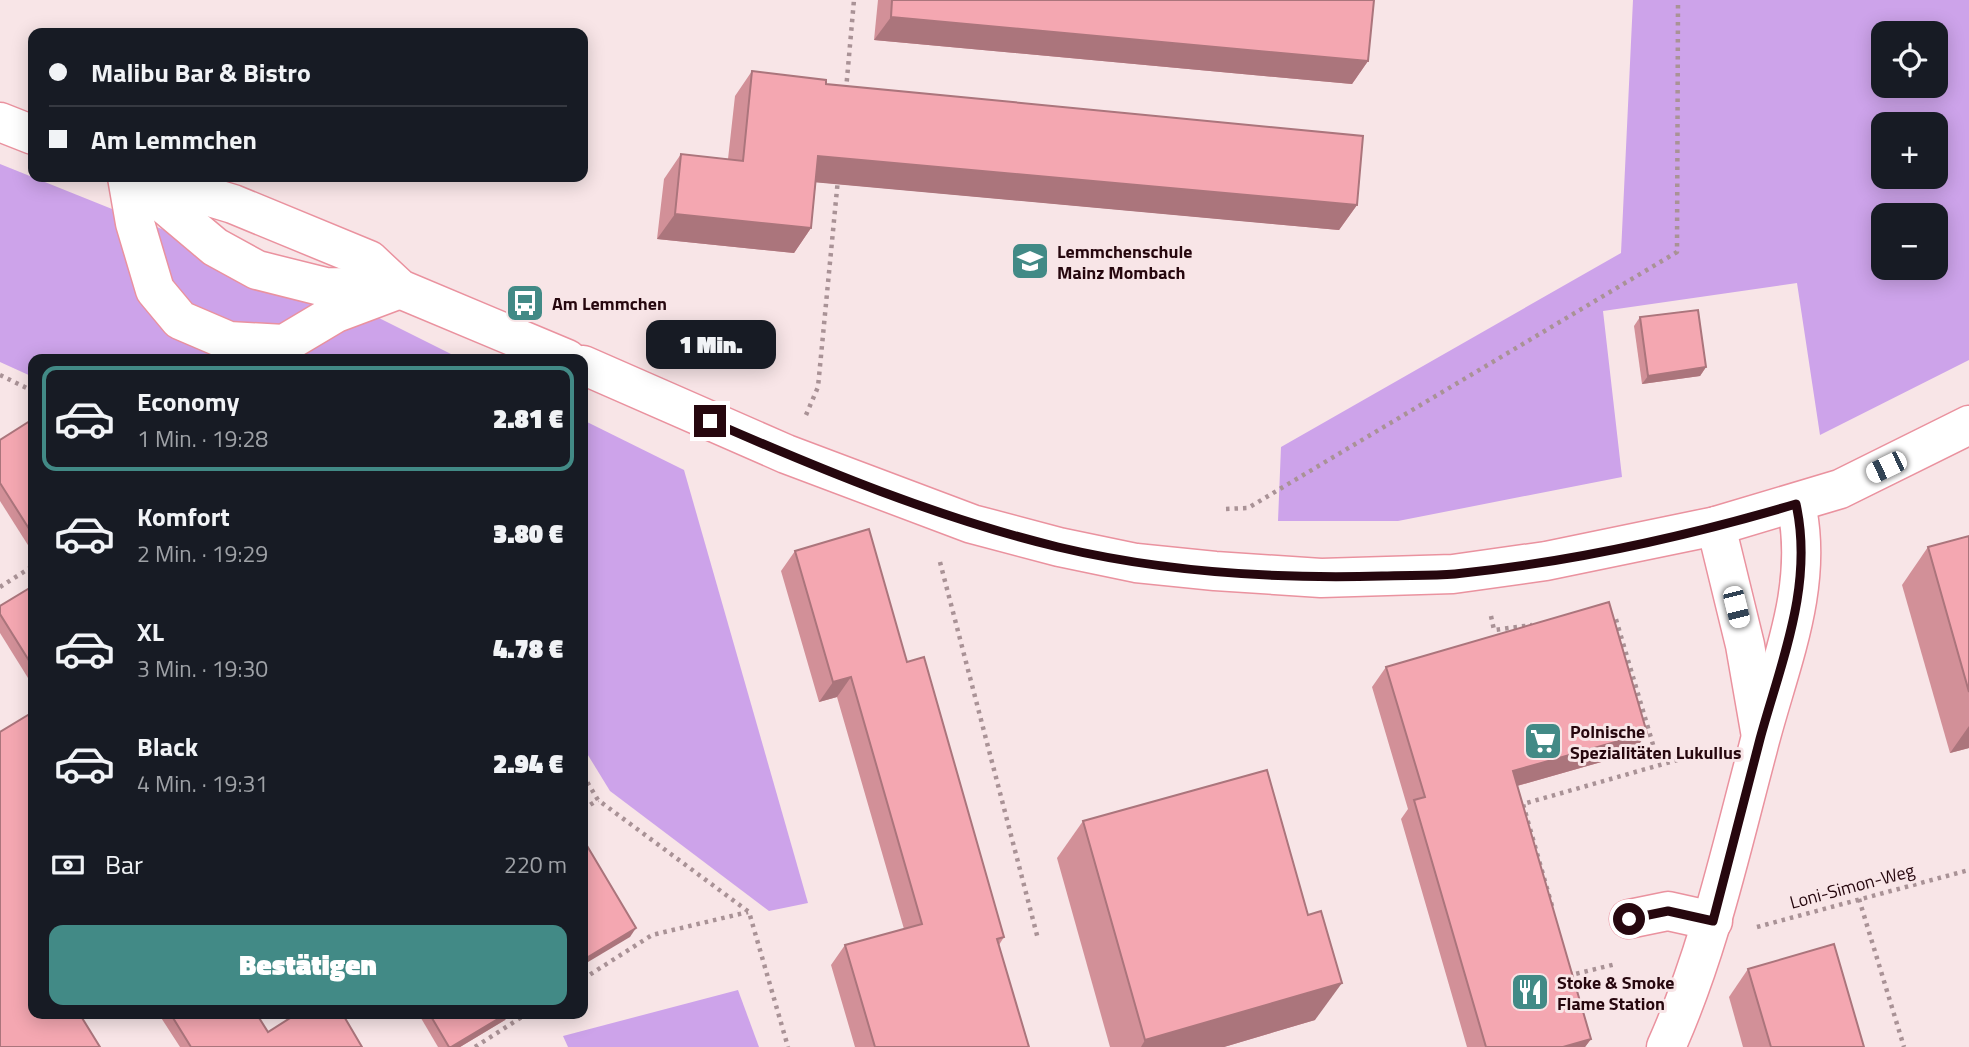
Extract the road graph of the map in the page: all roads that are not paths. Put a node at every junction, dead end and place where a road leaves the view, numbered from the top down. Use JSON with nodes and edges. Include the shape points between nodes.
{"nodes":[{"id":1,"x":0,"y":121,"type":"edge"},
{"id":2,"x":28,"y":133,"type":"edge"},
{"id":3,"x":128,"y":182,"type":"edge"},
{"id":4,"x":138,"y":182,"type":"edge"},
{"id":5,"x":160,"y":182,"type":"edge"},
{"id":6,"x":400,"y":289,"type":"junction"},
{"id":7,"x":555,"y":354,"type":"edge"},
{"id":8,"x":588,"y":367,"type":"edge"},
{"id":9,"x":1969,"y":425,"type":"edge"},
{"id":10,"x":1796,"y":504,"type":"junction"},
{"id":11,"x":1716,"y":526,"type":"junction"},
{"id":12,"x":1761,"y":736,"type":"junction"},
{"id":13,"x":1629,"y":919,"type":"dead end"},
{"id":14,"x":1713,"y":921,"type":"junction"},
{"id":15,"x":1665,"y":1047,"type":"edge"}],
"edges":[{"from":1,"to":2,"type":"street"},
{"from":3,"to":6,"type":"street","via":[[155,290],[180,320],[229,341],[284,344],[336,313]]},
{"from":4,"to":6,"type":"street","via":[[215,247],[257,270],[326,287]]},
{"from":5,"to":6,"type":"street","via":[[233,204],[369,260]]},
{"from":6,"to":7,"type":"street"},
{"from":8,"to":11,"type":"street","via":[[786,454],[972,524],[1136,563],[1321,578],[1453,574],[1558,559]]},
{"from":9,"to":10,"type":"street","via":[[1840,489]]},
{"from":10,"to":11,"type":"street"},
{"from":10,"to":12,"type":"street","via":[[1801,578],[1785,658]]},
{"from":11,"to":12,"type":"street"},
{"from":12,"to":14,"type":"street"},
{"from":13,"to":14,"type":"street","via":[[1668,911]]},
{"from":14,"to":15,"type":"street"}]}
